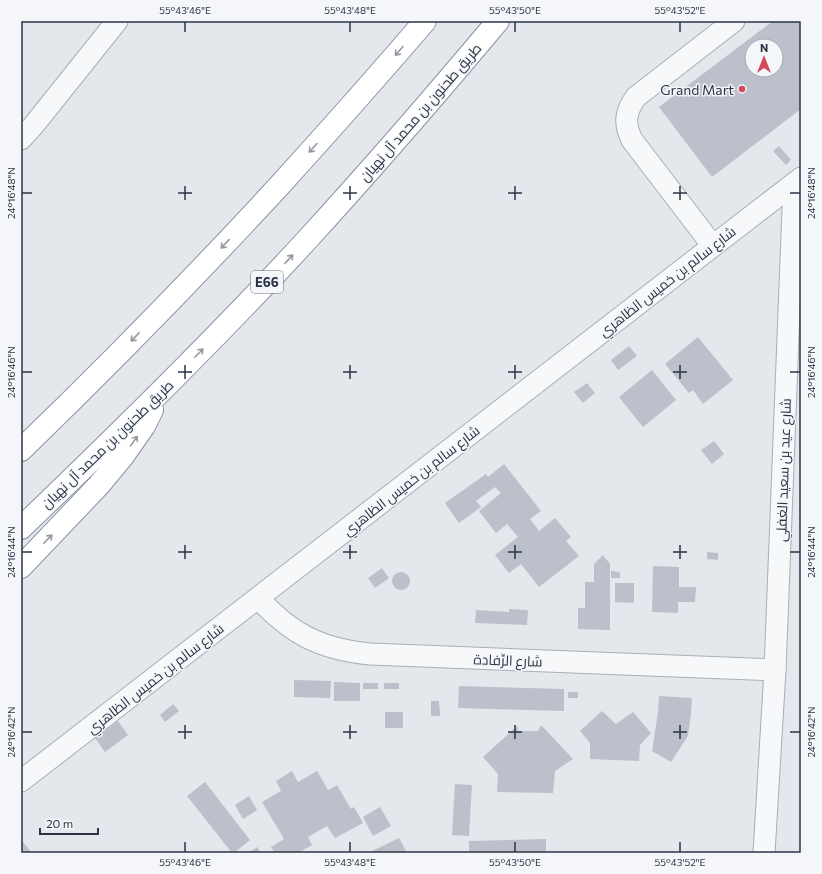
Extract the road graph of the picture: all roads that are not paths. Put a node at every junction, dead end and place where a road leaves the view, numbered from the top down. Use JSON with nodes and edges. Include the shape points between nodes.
{"nodes":[{"id":1,"x":116,"y":21,"type":"edge"},
{"id":2,"x":425,"y":21,"type":"edge"},
{"id":3,"x":498,"y":21,"type":"edge"},
{"id":4,"x":734,"y":21,"type":"edge"},
{"id":5,"x":21,"y":139,"type":"edge"},
{"id":6,"x":798,"y":181,"type":"edge"},
{"id":7,"x":713,"y":246,"type":"junction"},
{"id":8,"x":160,"y":391,"type":"junction"},
{"id":9,"x":21,"y":450,"type":"edge"},
{"id":10,"x":21,"y":528,"type":"edge"},
{"id":11,"x":21,"y":567,"type":"edge"},
{"id":12,"x":258,"y":598,"type":"junction"},
{"id":13,"x":775,"y":670,"type":"junction"},
{"id":14,"x":21,"y":781,"type":"edge"},
{"id":15,"x":764,"y":853,"type":"edge"}],
"edges":[{"from":1,"to":5,"type":"street"},
{"from":2,"to":9,"type":"highway","one_way":true,"via":[[279,186],[116,356]]},
{"from":8,"to":3,"type":"highway","name":"طريق طحنون بن محمد آل نهيان","number":"E66","one_way":true,"via":[[304,243],[374,166]]},
{"from":4,"to":7,"type":"street","via":[[636,97],[626,118],[632,140]]},
{"from":6,"to":7,"type":"street","name":"شارع سالم بن خميس الظاهري"},
{"from":6,"to":13,"type":"street","name":"شارع عيد بن سعيد الغفلي"},
{"from":7,"to":12,"type":"street","name":"شارع سالم بن خميس الظاهري"},
{"from":8,"to":10,"type":"highway","name":"طريق طحنون بن محمد آل نهيان","number":"E66"},
{"from":11,"to":8,"type":"highway","one_way":true,"via":[[123,456],[144,426]]},
{"from":12,"to":13,"type":"street","name":"شارع الرِّفادة","via":[[270,612],[300,634],[316,642],[351,652]]},
{"from":12,"to":14,"type":"street","name":"شارع سالم بن خميس الظاهري"},
{"from":13,"to":15,"type":"street","name":"شارع عيد بن سعيد الغفلي"}]}
